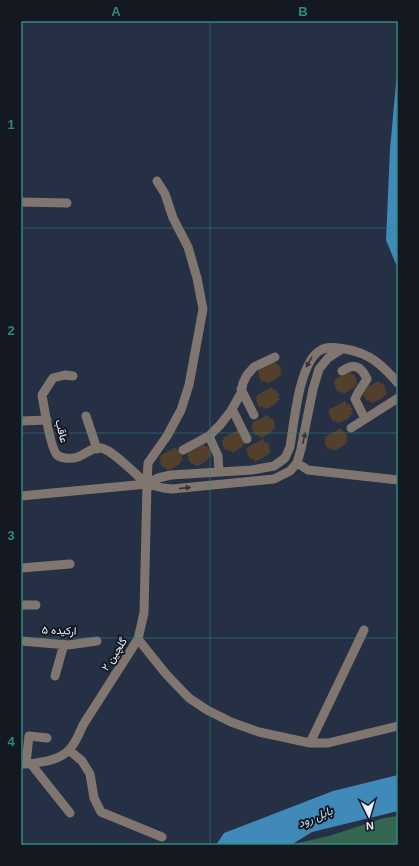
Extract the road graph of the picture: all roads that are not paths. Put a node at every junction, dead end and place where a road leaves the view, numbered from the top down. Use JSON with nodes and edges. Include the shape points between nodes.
{"nodes":[{"id":1,"x":157,"y":181,"type":"dead end"},
{"id":2,"x":21,"y":202,"type":"edge"},
{"id":3,"x":67,"y":203,"type":"dead end"},
{"id":4,"x":342,"y":349,"type":"junction"},
{"id":5,"x":275,"y":357,"type":"dead end"},
{"id":6,"x":342,"y":371,"type":"dead end"},
{"id":7,"x":73,"y":376,"type":"dead end"},
{"id":8,"x":398,"y":383,"type":"edge"},
{"id":9,"x":242,"y":389,"type":"junction"},
{"id":10,"x":398,"y":398,"type":"edge"},
{"id":11,"x":232,"y":409,"type":"junction"},
{"id":12,"x":254,"y":415,"type":"dead end"},
{"id":13,"x":86,"y":416,"type":"dead end"},
{"id":14,"x":365,"y":419,"type":"junction"},
{"id":15,"x":47,"y":420,"type":"junction"},
{"id":16,"x":21,"y":421,"type":"edge"},
{"id":17,"x":351,"y":428,"type":"dead end"},
{"id":18,"x":209,"y":436,"type":"junction"},
{"id":19,"x":247,"y":439,"type":"dead end"},
{"id":20,"x":97,"y":448,"type":"junction"},
{"id":21,"x":183,"y":450,"type":"dead end"},
{"id":22,"x":297,"y":463,"type":"junction"},
{"id":23,"x":252,"y":470,"type":"junction"},
{"id":24,"x":219,"y":472,"type":"junction"},
{"id":25,"x":398,"y":480,"type":"edge"},
{"id":26,"x":251,"y":481,"type":"junction"},
{"id":27,"x":147,"y":484,"type":"junction"},
{"id":28,"x":21,"y":496,"type":"edge"},
{"id":29,"x":70,"y":564,"type":"dead end"},
{"id":30,"x":21,"y":568,"type":"edge"},
{"id":31,"x":21,"y":605,"type":"edge"},
{"id":32,"x":36,"y":605,"type":"dead end"},
{"id":33,"x":364,"y":630,"type":"dead end"},
{"id":34,"x":138,"y":639,"type":"junction"},
{"id":35,"x":21,"y":641,"type":"edge"},
{"id":36,"x":97,"y":641,"type":"dead end"},
{"id":37,"x":64,"y":644,"type":"junction"},
{"id":38,"x":55,"y":676,"type":"dead end"},
{"id":39,"x":398,"y":726,"type":"edge"},
{"id":40,"x":47,"y":738,"type":"dead end"},
{"id":41,"x":310,"y":743,"type":"junction"},
{"id":42,"x":69,"y":750,"type":"junction"},
{"id":43,"x":26,"y":764,"type":"edge"},
{"id":44,"x":70,"y":813,"type":"dead end"},
{"id":45,"x":162,"y":837,"type":"dead end"}],
"edges":[{"from":1,"to":27,"type":"street","name":"گلچین ۲","via":[[188,247],[203,309],[189,385],[181,410],[171,430],[148,463]]},
{"from":2,"to":3,"type":"street"},
{"from":4,"to":8,"type":"street","via":[[358,351],[369,356]]},
{"from":22,"to":4,"type":"street","one_way":true,"via":[[319,369],[328,358]]},
{"from":4,"to":23,"type":"street","one_way":true,"via":[[322,349],[308,364],[302,376],[290,447],[285,458],[274,466]]},
{"from":5,"to":9,"type":"street","via":[[254,367],[247,375]]},
{"from":6,"to":14,"type":"street","via":[[349,366],[364,372],[367,379],[355,400]]},
{"from":7,"to":15,"type":"street","name":"عاقب","via":[[53,378],[48,384],[42,395]]},
{"from":9,"to":11,"type":"street"},
{"from":9,"to":12,"type":"street"},
{"from":10,"to":14,"type":"street"},
{"from":11,"to":18,"type":"street"},
{"from":11,"to":19,"type":"street"},
{"from":13,"to":20,"type":"street"},
{"from":14,"to":17,"type":"street"},
{"from":15,"to":16,"type":"street"},
{"from":15,"to":20,"type":"street","name":"عاقب","via":[[56,454],[63,458],[78,457]]},
{"from":18,"to":21,"type":"street"},
{"from":18,"to":24,"type":"street","via":[[218,456]]},
{"from":20,"to":27,"type":"street","via":[[111,451]]},
{"from":22,"to":25,"type":"street","via":[[308,470]]},
{"from":22,"to":26,"type":"street","via":[[274,479]]},
{"from":23,"to":24,"type":"street"},
{"from":23,"to":26,"type":"street"},
{"from":24,"to":27,"type":"street","via":[[171,475]]},
{"from":27,"to":26,"type":"street","one_way":true,"via":[[172,489]]},
{"from":27,"to":28,"type":"street"},
{"from":27,"to":34,"type":"street","name":"گلچین ۲","via":[[144,613]]},
{"from":29,"to":30,"type":"street"},
{"from":31,"to":32,"type":"street"},
{"from":33,"to":41,"type":"street"},
{"from":34,"to":41,"type":"street","via":[[189,698],[207,710],[259,732]]},
{"from":34,"to":42,"type":"street","name":"گلچین ۲"},
{"from":35,"to":37,"type":"street","name":"ارکیده ۵"},
{"from":36,"to":37,"type":"street","name":"ارکیده ۵"},
{"from":37,"to":38,"type":"street"},
{"from":39,"to":41,"type":"street","via":[[328,743]]},
{"from":40,"to":43,"type":"street","via":[[29,736]]},
{"from":42,"to":43,"type":"street","name":"گلچین ۲","via":[[50,760]]},
{"from":42,"to":45,"type":"street","via":[[82,761],[90,774],[94,798],[101,812]]},
{"from":43,"to":44,"type":"street"}]}
